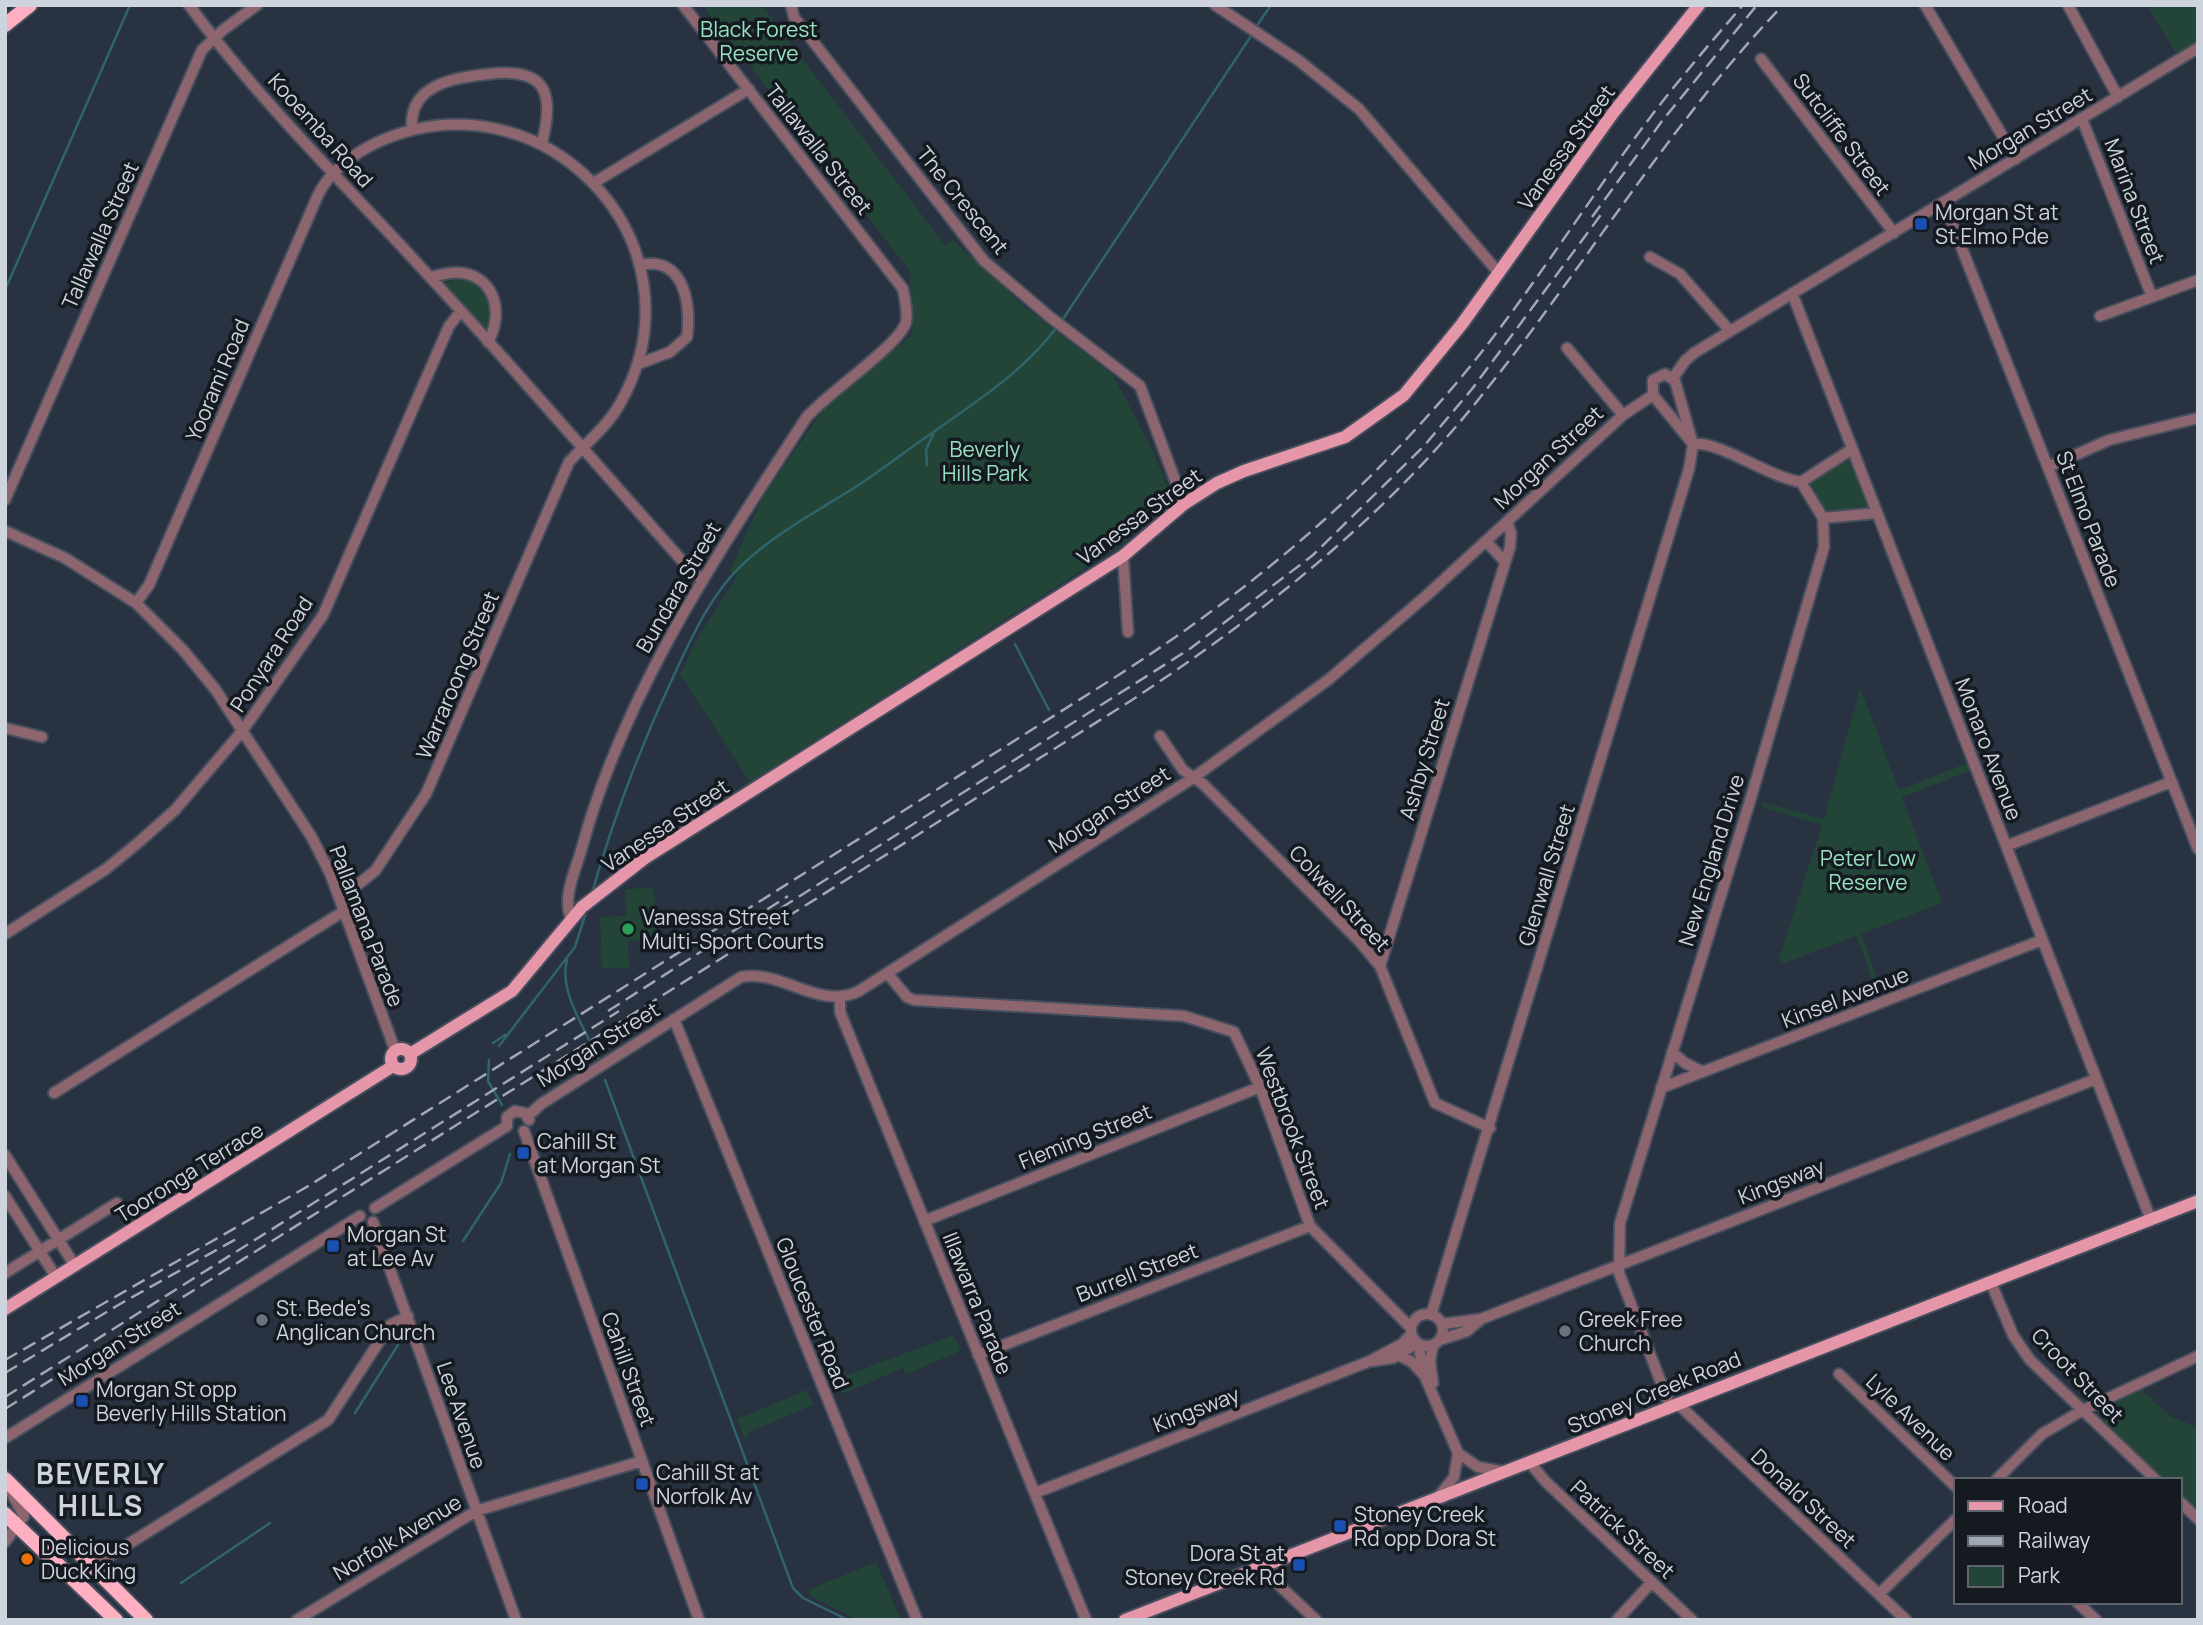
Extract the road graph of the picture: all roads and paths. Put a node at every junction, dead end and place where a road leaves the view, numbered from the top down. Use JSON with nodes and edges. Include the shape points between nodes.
{"nodes":[{"id":1,"x":30,"y":5,"type":"edge"},
{"id":2,"x":189,"y":5,"type":"edge"},
{"id":3,"x":257,"y":5,"type":"edge"},
{"id":4,"x":683,"y":5,"type":"edge"},
{"id":5,"x":791,"y":5,"type":"edge"},
{"id":6,"x":1215,"y":5,"type":"edge"},
{"id":7,"x":1699,"y":5,"type":"edge"},
{"id":8,"x":1926,"y":5,"type":"edge"},
{"id":9,"x":2068,"y":5,"type":"edge"},
{"id":10,"x":5,"y":25,"type":"edge"},
{"id":11,"x":213,"y":38,"type":"junction"},
{"id":12,"x":2198,"y":48,"type":"edge"},
{"id":13,"x":1761,"y":59,"type":"dead end"},
{"id":14,"x":749,"y":89,"type":"junction"},
{"id":15,"x":2118,"y":97,"type":"junction"},
{"id":16,"x":2082,"y":119,"type":"junction"},
{"id":17,"x":412,"y":129,"type":"junction"},
{"id":18,"x":542,"y":143,"type":"junction"},
{"id":19,"x":2016,"y":159,"type":"junction"},
{"id":20,"x":333,"y":173,"type":"junction"},
{"id":21,"x":595,"y":182,"type":"junction"},
{"id":22,"x":1944,"y":203,"type":"junction"},
{"id":23,"x":1894,"y":233,"type":"junction"},
{"id":24,"x":1650,"y":257,"type":"dead end"},
{"id":25,"x":640,"y":265,"type":"junction"},
{"id":26,"x":1498,"y":272,"type":"junction"},
{"id":27,"x":430,"y":277,"type":"junction"},
{"id":28,"x":2198,"y":280,"type":"edge"},
{"id":29,"x":1792,"y":293,"type":"junction"},
{"id":30,"x":2152,"y":297,"type":"junction"},
{"id":31,"x":461,"y":311,"type":"junction"},
{"id":32,"x":2101,"y":316,"type":"dead end"},
{"id":33,"x":905,"y":324,"type":"joint"},
{"id":34,"x":1730,"y":331,"type":"junction"},
{"id":35,"x":488,"y":342,"type":"junction"},
{"id":36,"x":1567,"y":348,"type":"dead end"},
{"id":37,"x":638,"y":364,"type":"junction"},
{"id":38,"x":1675,"y":384,"type":"junction"},
{"id":39,"x":1655,"y":397,"type":"junction"},
{"id":40,"x":1623,"y":415,"type":"junction"},
{"id":41,"x":2198,"y":418,"type":"edge"},
{"id":42,"x":1693,"y":444,"type":"junction"},
{"id":43,"x":582,"y":449,"type":"junction"},
{"id":44,"x":1852,"y":449,"type":"junction"},
{"id":45,"x":2048,"y":467,"type":"junction"},
{"id":46,"x":1801,"y":482,"type":"junction"},
{"id":47,"x":5,"y":500,"type":"edge"},
{"id":48,"x":1184,"y":504,"type":"junction"},
{"id":49,"x":1877,"y":513,"type":"junction"},
{"id":50,"x":1823,"y":518,"type":"junction"},
{"id":51,"x":1507,"y":522,"type":"junction"},
{"id":52,"x":5,"y":531,"type":"edge"},
{"id":53,"x":1486,"y":541,"type":"junction"},
{"id":54,"x":1123,"y":556,"type":"junction"},
{"id":55,"x":1505,"y":562,"type":"junction"},
{"id":56,"x":702,"y":579,"type":"junction"},
{"id":57,"x":136,"y":603,"type":"junction"},
{"id":58,"x":1128,"y":632,"type":"dead end"},
{"id":59,"x":5,"y":728,"type":"edge"},
{"id":60,"x":243,"y":730,"type":"junction"},
{"id":61,"x":1160,"y":736,"type":"dead end"},
{"id":62,"x":42,"y":737,"type":"dead end"},
{"id":63,"x":1194,"y":778,"type":"junction"},
{"id":64,"x":2171,"y":782,"type":"junction"},
{"id":65,"x":2006,"y":846,"type":"junction"},
{"id":66,"x":2198,"y":849,"type":"edge"},
{"id":67,"x":338,"y":893,"type":"junction"},
{"id":68,"x":344,"y":912,"type":"junction"},
{"id":69,"x":571,"y":918,"type":"junction"},
{"id":70,"x":5,"y":934,"type":"edge"},
{"id":71,"x":2042,"y":940,"type":"junction"},
{"id":72,"x":1380,"y":967,"type":"junction"},
{"id":73,"x":887,"y":973,"type":"junction"},
{"id":74,"x":840,"y":999,"type":"junction"},
{"id":75,"x":674,"y":1019,"type":"junction"},
{"id":76,"x":395,"y":1050,"type":"junction"},
{"id":77,"x":1672,"y":1052,"type":"junction"},
{"id":78,"x":410,"y":1054,"type":"junction"},
{"id":79,"x":393,"y":1066,"type":"junction"},
{"id":80,"x":1703,"y":1072,"type":"junction"},
{"id":81,"x":2096,"y":1079,"type":"junction"},
{"id":82,"x":1260,"y":1087,"type":"junction"},
{"id":83,"x":1661,"y":1088,"type":"junction"},
{"id":84,"x":54,"y":1093,"type":"dead end"},
{"id":85,"x":528,"y":1116,"type":"junction"},
{"id":86,"x":507,"y":1125,"type":"junction"},
{"id":87,"x":1490,"y":1128,"type":"junction"},
{"id":88,"x":524,"y":1131,"type":"junction"},
{"id":89,"x":5,"y":1155,"type":"edge"},
{"id":90,"x":5,"y":1196,"type":"edge"},
{"id":91,"x":2198,"y":1201,"type":"edge"},
{"id":92,"x":117,"y":1203,"type":"dead end"},
{"id":93,"x":375,"y":1208,"type":"junction"},
{"id":94,"x":360,"y":1216,"type":"junction"},
{"id":95,"x":2151,"y":1220,"type":"junction"},
{"id":96,"x":373,"y":1222,"type":"junction"},
{"id":97,"x":924,"y":1222,"type":"junction"},
{"id":98,"x":1310,"y":1226,"type":"junction"},
{"id":99,"x":59,"y":1240,"type":"junction"},
{"id":100,"x":40,"y":1251,"type":"junction"},
{"id":101,"x":1618,"y":1265,"type":"junction"},
{"id":102,"x":75,"y":1266,"type":"junction"},
{"id":103,"x":5,"y":1273,"type":"edge"},
{"id":104,"x":56,"y":1277,"type":"junction"},
{"id":105,"x":1991,"y":1283,"type":"junction"},
{"id":106,"x":5,"y":1309,"type":"edge"},
{"id":107,"x":1431,"y":1315,"type":"junction"},
{"id":108,"x":408,"y":1316,"type":"junction"},
{"id":109,"x":1481,"y":1320,"type":"junction"},
{"id":110,"x":1442,"y":1324,"type":"junction"},
{"id":111,"x":1415,"y":1334,"type":"junction"},
{"id":112,"x":1437,"y":1343,"type":"junction"},
{"id":113,"x":978,"y":1355,"type":"junction"},
{"id":114,"x":1398,"y":1355,"type":"junction"},
{"id":115,"x":2198,"y":1356,"type":"edge"},
{"id":116,"x":1370,"y":1361,"type":"junction"},
{"id":117,"x":1839,"y":1374,"type":"dead end"},
{"id":118,"x":1425,"y":1377,"type":"junction"},
{"id":119,"x":1434,"y":1392,"type":"junction"},
{"id":120,"x":1674,"y":1404,"type":"junction"},
{"id":121,"x":2083,"y":1410,"type":"junction"},
{"id":122,"x":5,"y":1438,"type":"edge"},
{"id":123,"x":1458,"y":1452,"type":"junction"},
{"id":124,"x":642,"y":1461,"type":"junction"},
{"id":125,"x":1530,"y":1463,"type":"junction"},
{"id":126,"x":1506,"y":1472,"type":"junction"},
{"id":127,"x":1998,"y":1478,"type":"edge"},
{"id":128,"x":2154,"y":1478,"type":"edge"},
{"id":129,"x":5,"y":1482,"type":"edge"},
{"id":130,"x":1954,"y":1485,"type":"edge"},
{"id":131,"x":1035,"y":1493,"type":"junction"},
{"id":132,"x":1436,"y":1499,"type":"junction"},
{"id":133,"x":2182,"y":1504,"type":"edge"},
{"id":134,"x":475,"y":1511,"type":"junction"},
{"id":135,"x":5,"y":1514,"type":"edge"},
{"id":136,"x":2198,"y":1519,"type":"edge"},
{"id":137,"x":1954,"y":1521,"type":"edge"},
{"id":138,"x":18,"y":1527,"type":"junction"},
{"id":139,"x":5,"y":1542,"type":"edge"},
{"id":140,"x":93,"y":1566,"type":"junction"},
{"id":141,"x":1261,"y":1568,"type":"junction"},
{"id":142,"x":1652,"y":1583,"type":"junction"},
{"id":143,"x":1880,"y":1594,"type":"junction"},
{"id":144,"x":2079,"y":1604,"type":"edge"},
{"id":145,"x":116,"y":1620,"type":"edge"},
{"id":146,"x":146,"y":1620,"type":"edge"},
{"id":147,"x":297,"y":1620,"type":"edge"},
{"id":148,"x":516,"y":1620,"type":"edge"},
{"id":149,"x":699,"y":1620,"type":"edge"},
{"id":150,"x":917,"y":1620,"type":"edge"},
{"id":151,"x":1086,"y":1620,"type":"edge"},
{"id":152,"x":1125,"y":1620,"type":"edge"},
{"id":153,"x":1316,"y":1620,"type":"edge"},
{"id":154,"x":1617,"y":1620,"type":"edge"},
{"id":155,"x":1692,"y":1620,"type":"edge"},
{"id":156,"x":1906,"y":1620,"type":"edge"},
{"id":157,"x":2096,"y":1620,"type":"edge"}],
"edges":[{"from":1,"to":10,"type":"highway"},
{"from":2,"to":11,"type":"street","name":"Kooemba Road"},
{"from":3,"to":11,"type":"street","name":"Tallawalla Street"},
{"from":4,"to":14,"type":"street","name":"Tallawalla Street"},
{"from":5,"to":48,"type":"street","name":"The Crescent","via":[[794,17],[984,261],[1140,386]]},
{"from":6,"to":26,"type":"street","via":[[1298,60],[1359,109]]},
{"from":7,"to":26,"type":"main road","name":"Vanessa Street","via":[[1613,113]]},
{"from":8,"to":19,"type":"street"},
{"from":9,"to":15,"type":"street"},
{"from":11,"to":20,"type":"street","name":"Kooemba Road"},
{"from":11,"to":47,"type":"street","name":"Tallawalla Street","via":[[202,50]]},
{"from":12,"to":15,"type":"street","name":"Morgan Street"},
{"from":13,"to":23,"type":"street","name":"Sutcliffe Street"},
{"from":14,"to":21,"type":"street"},
{"from":14,"to":33,"type":"street","name":"Tallawalla Street","via":[[903,289]]},
{"from":15,"to":16,"type":"street","name":"Morgan Street"},
{"from":16,"to":19,"type":"street","name":"Morgan Street"},
{"from":16,"to":30,"type":"street","name":"Marina Street"},
{"from":17,"to":18,"type":"street","via":[[464,126]]},
{"from":17,"to":18,"type":"street","via":[[416,108],[436,84],[448,78],[510,71],[528,74],[541,83],[547,95],[548,121]]},
{"from":17,"to":20,"type":"street","via":[[366,148]]},
{"from":18,"to":21,"type":"street","name":"Warraroong Street"},
{"from":19,"to":22,"type":"street","name":"Morgan Street"},
{"from":20,"to":27,"type":"street","name":"Kooemba Road"},
{"from":20,"to":57,"type":"street","name":"Yoorami Road","via":[[318,195],[149,585]]},
{"from":21,"to":25,"type":"street","name":"Warraroong Street","via":[[620,218]]},
{"from":22,"to":23,"type":"street","name":"Morgan Street"},
{"from":22,"to":45,"type":"street","name":"St Elmo Parade"},
{"from":23,"to":29,"type":"street","name":"Morgan Street"},
{"from":24,"to":34,"type":"street","via":[[1680,274]]},
{"from":25,"to":37,"type":"street","name":"Warraroong Street","via":[[645,318]]},
{"from":25,"to":37,"type":"street","via":[[665,267],[683,284],[690,310],[687,337],[670,352]]},
{"from":26,"to":48,"type":"main road","name":"Vanessa Street","via":[[1422,374],[1372,421],[1317,449],[1244,471]]},
{"from":27,"to":31,"type":"street","name":"Kooemba Road"},
{"from":27,"to":35,"type":"street","via":[[461,272],[481,279],[492,292],[497,312],[495,331]]},
{"from":28,"to":30,"type":"street"},
{"from":29,"to":34,"type":"street","name":"Morgan Street"},
{"from":29,"to":44,"type":"street","name":"Monaro Avenue"},
{"from":30,"to":32,"type":"street"},
{"from":31,"to":35,"type":"street","name":"Kooemba Road"},
{"from":31,"to":60,"type":"street","name":"Ponyara Road","via":[[449,326],[323,615]]},
{"from":33,"to":56,"type":"street","name":"Bundara Street","via":[[898,337],[829,393],[806,418]]},
{"from":34,"to":38,"type":"street","name":"Morgan Street","via":[[1685,361]]},
{"from":35,"to":43,"type":"street","name":"Kooemba Road"},
{"from":36,"to":40,"type":"street"},
{"from":37,"to":43,"type":"street","name":"Warraroong Street","via":[[610,419]]},
{"from":38,"to":39,"type":"street","via":[[1671,399]]},
{"from":38,"to":39,"type":"street","via":[[1665,374],[1656,377],[1651,384]]},
{"from":38,"to":42,"type":"street"},
{"from":39,"to":40,"type":"street","name":"Morgan Street"},
{"from":39,"to":42,"type":"street"},
{"from":40,"to":51,"type":"street","name":"Morgan Street"},
{"from":41,"to":45,"type":"street","via":[[2109,440]]},
{"from":42,"to":46,"type":"street","via":[[1707,445],[1785,480]]},
{"from":42,"to":87,"type":"street","name":"Glenwall Street"},
{"from":43,"to":56,"type":"street","name":"Kooemba Road"},
{"from":43,"to":67,"type":"street","name":"Warraroong Street","via":[[569,462],[426,794],[375,872]]},
{"from":44,"to":46,"type":"street"},
{"from":44,"to":49,"type":"street","name":"Monaro Avenue"},
{"from":45,"to":64,"type":"street","name":"St Elmo Parade"},
{"from":46,"to":50,"type":"street"},
{"from":48,"to":54,"type":"main road","name":"Vanessa Street"},
{"from":49,"to":50,"type":"street"},
{"from":49,"to":65,"type":"street","name":"Monaro Avenue"},
{"from":50,"to":77,"type":"street","name":"New England Drive","via":[[1822,557]]},
{"from":51,"to":53,"type":"street","name":"Morgan Street"},
{"from":51,"to":55,"type":"street","name":"Ashby Street","via":[[1511,539]]},
{"from":52,"to":57,"type":"street","name":"Pallamana Parade","via":[[65,558]]},
{"from":53,"to":55,"type":"street"},
{"from":53,"to":63,"type":"street","name":"Morgan Street","via":[[1359,655]]},
{"from":54,"to":58,"type":"street"},
{"from":54,"to":69,"type":"main road","name":"Vanessa Street","via":[[662,847]]},
{"from":55,"to":72,"type":"street","name":"Ashby Street"},
{"from":56,"to":69,"type":"street","name":"Bundara Street","via":[[648,680],[590,816],[570,892]]},
{"from":57,"to":60,"type":"street","name":"Pallamana Parade","via":[[183,650]]},
{"from":59,"to":62,"type":"street"},
{"from":60,"to":67,"type":"street","name":"Pallamana Parade","via":[[311,836]]},
{"from":60,"to":70,"type":"street","name":"Ponyara Road","via":[[175,810],[139,842],[106,869]]},
{"from":61,"to":63,"type":"street","name":"Colwell Street","via":[[1183,770]]},
{"from":63,"to":72,"type":"street","name":"Colwell Street"},
{"from":63,"to":73,"type":"street","name":"Morgan Street"},
{"from":64,"to":65,"type":"street"},
{"from":64,"to":66,"type":"street","name":"St Elmo Parade"},
{"from":65,"to":71,"type":"street","name":"Monaro Avenue"},
{"from":67,"to":68,"type":"street","name":"Pallamana Parade"},
{"from":68,"to":76,"type":"street","name":"Pallamana Parade"},
{"from":68,"to":84,"type":"street"},
{"from":69,"to":78,"type":"main road","via":[[512,991]]},
{"from":71,"to":80,"type":"street","name":"Kinsel Avenue"},
{"from":71,"to":81,"type":"street","name":"Monaro Avenue"},
{"from":72,"to":87,"type":"street","name":"Colwell Street","via":[[1435,1103]]},
{"from":73,"to":74,"type":"street","name":"Morgan Street"},
{"from":73,"to":82,"type":"street","name":"Westbrook Street","via":[[914,1000],[1184,1016],[1234,1032]]},
{"from":74,"to":75,"type":"street","name":"Morgan Street","via":[[749,975]]},
{"from":74,"to":97,"type":"street","name":"Illawarra Parade","via":[[840,1012]]},
{"from":75,"to":85,"type":"street","name":"Morgan Street"},
{"from":75,"to":150,"type":"street","name":"Gloucester Road"},
{"from":76,"to":78,"type":"main road","via":[[402,1048]]},
{"from":76,"to":79,"type":"main road","via":[[390,1058]]},
{"from":77,"to":80,"type":"street"},
{"from":77,"to":83,"type":"street","name":"New England Drive"},
{"from":78,"to":79,"type":"main road","via":[[408,1067]]},
{"from":79,"to":102,"type":"main road","name":"Tooronga Terrace"},
{"from":80,"to":83,"type":"street","name":"Kinsel Avenue"},
{"from":81,"to":95,"type":"street","name":"Monaro Avenue"},
{"from":81,"to":101,"type":"street","name":"Kingsway"},
{"from":82,"to":97,"type":"street","name":"Fleming Street"},
{"from":82,"to":98,"type":"street","name":"Westbrook Street"},
{"from":83,"to":101,"type":"street","name":"New England Drive","via":[[1623,1207]]},
{"from":85,"to":86,"type":"street","via":[[512,1112]]},
{"from":85,"to":88,"type":"street"},
{"from":86,"to":88,"type":"street","via":[[513,1132]]},
{"from":86,"to":93,"type":"street"},
{"from":87,"to":107,"type":"street","name":"Glenwall Street"},
{"from":88,"to":124,"type":"street","name":"Cahill Street"},
{"from":89,"to":99,"type":"street"},
{"from":90,"to":100,"type":"street"},
{"from":91,"to":95,"type":"main road","name":"Stoney Creek Road"},
{"from":92,"to":99,"type":"street"},
{"from":93,"to":94,"type":"street","via":[[364,1206]]},
{"from":93,"to":96,"type":"street"},
{"from":94,"to":96,"type":"street","via":[[365,1223]]},
{"from":94,"to":122,"type":"street","name":"Morgan Street"},
{"from":95,"to":105,"type":"main road","name":"Stoney Creek Road"},
{"from":96,"to":108,"type":"street","name":"Lee Avenue"},
{"from":97,"to":113,"type":"street","name":"Illawarra Parade"},
{"from":98,"to":111,"type":"street","name":"Westbrook Street"},
{"from":98,"to":113,"type":"street","name":"Burrell Street"},
{"from":99,"to":100,"type":"street"},
{"from":99,"to":102,"type":"street"},
{"from":100,"to":103,"type":"street"},
{"from":100,"to":104,"type":"street"},
{"from":101,"to":109,"type":"street","name":"Kingsway"},
{"from":101,"to":120,"type":"street"},
{"from":102,"to":104,"type":"main road","name":"Tooronga Terrace"},
{"from":104,"to":106,"type":"main road","name":"Tooronga Terrace"},
{"from":105,"to":120,"type":"main road","name":"Stoney Creek Road"},
{"from":105,"to":121,"type":"street","name":"Croot Street","via":[[2021,1349]]},
{"from":107,"to":110,"type":"street"},
{"from":107,"to":111,"type":"street"},
{"from":108,"to":134,"type":"street","name":"Lee Avenue"},
{"from":108,"to":140,"type":"street","via":[[390,1325],[330,1418]]},
{"from":109,"to":110,"type":"street","name":"Kingsway"},
{"from":109,"to":112,"type":"street","name":"Kingsway"},
{"from":110,"to":112,"type":"street"},
{"from":111,"to":112,"type":"street","name":"Westbrook Street"},
{"from":111,"to":114,"type":"street","name":"Kingsway"},
{"from":111,"to":116,"type":"street","name":"Kingsway"},
{"from":111,"to":118,"type":"street"},
{"from":112,"to":119,"type":"street","via":[[1430,1361]]},
{"from":113,"to":131,"type":"street","name":"Illawarra Parade"},
{"from":114,"to":116,"type":"street","name":"Kingsway"},
{"from":114,"to":118,"type":"street"},
{"from":115,"to":121,"type":"street"},
{"from":116,"to":131,"type":"street","name":"Kingsway"},
{"from":117,"to":130,"type":"street","name":"Lyle Avenue"},
{"from":118,"to":119,"type":"street"},
{"from":119,"to":123,"type":"street"},
{"from":120,"to":125,"type":"main road","name":"Stoney Creek Road"},
{"from":120,"to":143,"type":"street","name":"Donald Street"},
{"from":121,"to":127,"type":"street","via":[[2042,1434]]},
{"from":121,"to":128,"type":"street","name":"Croot Street"},
{"from":123,"to":126,"type":"street","via":[[1478,1467]]},
{"from":123,"to":132,"type":"street","via":[[1452,1482]]},
{"from":124,"to":134,"type":"street","name":"Norfolk Avenue"},
{"from":124,"to":149,"type":"street","name":"Cahill Street"},
{"from":125,"to":126,"type":"main road","name":"Stoney Creek Road"},
{"from":125,"to":142,"type":"street","name":"Patrick Street"},
{"from":126,"to":132,"type":"main road","name":"Stoney Creek Road"},
{"from":129,"to":138,"type":"street","via":[[22,1509]]},
{"from":129,"to":140,"type":"highway"},
{"from":131,"to":151,"type":"street","name":"Illawarra Parade"},
{"from":132,"to":141,"type":"main road","name":"Stoney Creek Road"},
{"from":133,"to":136,"type":"street"},
{"from":134,"to":147,"type":"street","name":"Norfolk Avenue"},
{"from":134,"to":148,"type":"street","name":"Lee Avenue"},
{"from":135,"to":138,"type":"highway"},
{"from":137,"to":143,"type":"street"},
{"from":138,"to":139,"type":"street"},
{"from":138,"to":145,"type":"highway"},
{"from":140,"to":146,"type":"highway"},
{"from":141,"to":152,"type":"main road","name":"Stoney Creek Road"},
{"from":141,"to":153,"type":"street"},
{"from":142,"to":154,"type":"street"},
{"from":142,"to":155,"type":"street","name":"Patrick Street"},
{"from":143,"to":156,"type":"street","name":"Donald Street"},
{"from":144,"to":157,"type":"street"}]}
